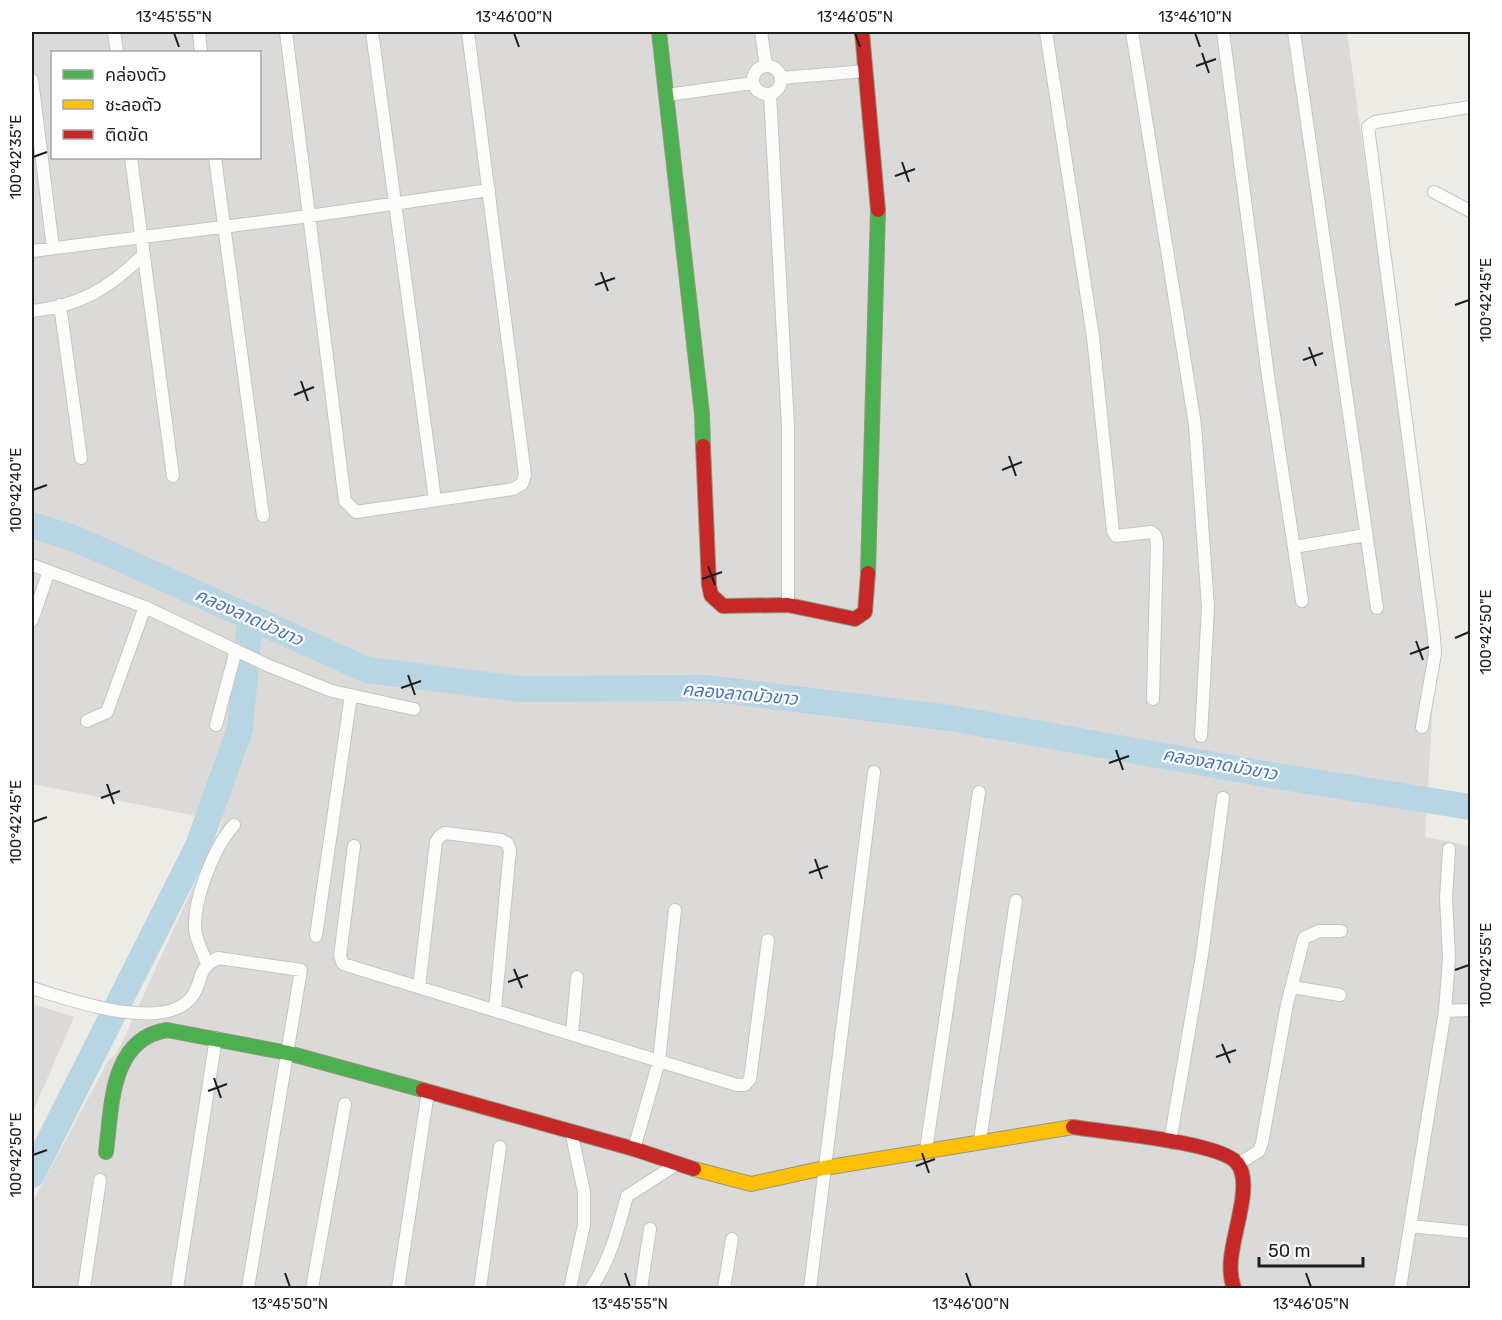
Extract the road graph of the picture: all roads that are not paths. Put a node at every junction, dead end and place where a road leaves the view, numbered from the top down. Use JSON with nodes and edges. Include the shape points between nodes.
{"nodes":[{"id":1,"x":114,"y":32,"type":"edge"},
{"id":2,"x":198,"y":32,"type":"edge"},
{"id":3,"x":286,"y":32,"type":"edge"},
{"id":4,"x":372,"y":32,"type":"edge"},
{"id":5,"x":468,"y":32,"type":"edge"},
{"id":6,"x":659,"y":32,"type":"edge"},
{"id":7,"x":761,"y":32,"type":"edge"},
{"id":8,"x":862,"y":32,"type":"edge"},
{"id":9,"x":1046,"y":32,"type":"edge"},
{"id":10,"x":1132,"y":32,"type":"edge"},
{"id":11,"x":1223,"y":32,"type":"edge"},
{"id":12,"x":1294,"y":32,"type":"edge"},
{"id":13,"x":117,"y":51,"type":"edge"},
{"id":14,"x":201,"y":51,"type":"edge"},
{"id":15,"x":766,"y":66,"type":"junction"},
{"id":16,"x":866,"y":71,"type":"junction"},
{"id":17,"x":781,"y":78,"type":"junction"},
{"id":18,"x":32,"y":80,"type":"edge"},
{"id":19,"x":753,"y":83,"type":"junction"},
{"id":20,"x":770,"y":94,"type":"junction"},
{"id":21,"x":667,"y":95,"type":"junction"},
{"id":22,"x":1470,"y":107,"type":"edge"},
{"id":23,"x":131,"y":159,"type":"edge"},
{"id":24,"x":215,"y":159,"type":"edge"},
{"id":25,"x":489,"y":190,"type":"junction"},
{"id":26,"x":1434,"y":192,"type":"dead end"},
{"id":27,"x":396,"y":204,"type":"junction"},
{"id":28,"x":1470,"y":211,"type":"edge"},
{"id":29,"x":309,"y":216,"type":"junction"},
{"id":30,"x":225,"y":227,"type":"junction"},
{"id":31,"x":142,"y":238,"type":"junction"},
{"id":32,"x":53,"y":248,"type":"junction"},
{"id":33,"x":32,"y":251,"type":"edge"},
{"id":34,"x":144,"y":254,"type":"junction"},
{"id":35,"x":60,"y":305,"type":"junction"},
{"id":36,"x":32,"y":311,"type":"edge"},
{"id":37,"x":81,"y":458,"type":"dead end"},
{"id":38,"x":173,"y":476,"type":"dead end"},
{"id":39,"x":435,"y":500,"type":"junction"},
{"id":40,"x":263,"y":516,"type":"dead end"},
{"id":41,"x":1366,"y":535,"type":"junction"},
{"id":42,"x":1294,"y":546,"type":"junction"},
{"id":43,"x":32,"y":565,"type":"edge"},
{"id":44,"x":49,"y":571,"type":"junction"},
{"id":45,"x":1302,"y":601,"type":"dead end"},
{"id":46,"x":788,"y":605,"type":"junction"},
{"id":47,"x":145,"y":607,"type":"junction"},
{"id":48,"x":1377,"y":608,"type":"dead end"},
{"id":49,"x":32,"y":620,"type":"edge"},
{"id":50,"x":232,"y":649,"type":"junction"},
{"id":51,"x":351,"y":695,"type":"junction"},
{"id":52,"x":1153,"y":699,"type":"dead end"},
{"id":53,"x":414,"y":709,"type":"dead end"},
{"id":54,"x":87,"y":721,"type":"dead end"},
{"id":55,"x":216,"y":724,"type":"dead end"},
{"id":56,"x":1422,"y":727,"type":"dead end"},
{"id":57,"x":1201,"y":736,"type":"dead end"},
{"id":58,"x":874,"y":772,"type":"dead end"},
{"id":59,"x":979,"y":792,"type":"dead end"},
{"id":60,"x":1223,"y":798,"type":"dead end"},
{"id":61,"x":234,"y":825,"type":"dead end"},
{"id":62,"x":354,"y":846,"type":"dead end"},
{"id":63,"x":1449,"y":849,"type":"dead end"},
{"id":64,"x":1016,"y":900,"type":"dead end"},
{"id":65,"x":675,"y":910,"type":"dead end"},
{"id":66,"x":1341,"y":931,"type":"dead end"},
{"id":67,"x":316,"y":936,"type":"dead end"},
{"id":68,"x":768,"y":940,"type":"dead end"},
{"id":69,"x":207,"y":963,"type":"junction"},
{"id":70,"x":578,"y":977,"type":"dead end"},
{"id":71,"x":419,"y":987,"type":"junction"},
{"id":72,"x":1292,"y":987,"type":"junction"},
{"id":73,"x":32,"y":988,"type":"edge"},
{"id":74,"x":1340,"y":995,"type":"dead end"},
{"id":75,"x":495,"y":1010,"type":"junction"},
{"id":76,"x":1445,"y":1011,"type":"junction"},
{"id":77,"x":1470,"y":1011,"type":"edge"},
{"id":78,"x":572,"y":1034,"type":"junction"},
{"id":79,"x":216,"y":1038,"type":"junction"},
{"id":80,"x":288,"y":1053,"type":"junction"},
{"id":81,"x":659,"y":1060,"type":"junction"},
{"id":82,"x":428,"y":1092,"type":"junction"},
{"id":83,"x":345,"y":1104,"type":"dead end"},
{"id":84,"x":571,"y":1131,"type":"junction"},
{"id":85,"x":980,"y":1140,"type":"junction"},
{"id":86,"x":1170,"y":1142,"type":"junction"},
{"id":87,"x":500,"y":1147,"type":"dead end"},
{"id":88,"x":634,"y":1149,"type":"junction"},
{"id":89,"x":926,"y":1150,"type":"junction"},
{"id":90,"x":106,"y":1152,"type":"dead end"},
{"id":91,"x":677,"y":1164,"type":"junction"},
{"id":92,"x":1238,"y":1164,"type":"junction"},
{"id":93,"x":824,"y":1168,"type":"junction"},
{"id":94,"x":100,"y":1180,"type":"dead end"},
{"id":95,"x":1410,"y":1226,"type":"junction"},
{"id":96,"x":650,"y":1229,"type":"dead end"},
{"id":97,"x":1470,"y":1232,"type":"edge"},
{"id":98,"x":732,"y":1239,"type":"dead end"},
{"id":99,"x":84,"y":1288,"type":"edge"},
{"id":100,"x":177,"y":1288,"type":"edge"},
{"id":101,"x":248,"y":1288,"type":"edge"},
{"id":102,"x":312,"y":1288,"type":"edge"},
{"id":103,"x":398,"y":1288,"type":"edge"},
{"id":104,"x":480,"y":1288,"type":"edge"},
{"id":105,"x":570,"y":1288,"type":"edge"},
{"id":106,"x":591,"y":1288,"type":"edge"},
{"id":107,"x":641,"y":1288,"type":"edge"},
{"id":108,"x":724,"y":1288,"type":"edge"},
{"id":109,"x":810,"y":1288,"type":"edge"},
{"id":110,"x":1234,"y":1288,"type":"edge"},
{"id":111,"x":1400,"y":1288,"type":"edge"}],
"edges":[{"from":1,"to":13,"type":"street"},
{"from":2,"to":14,"type":"street"},
{"from":3,"to":29,"type":"street"},
{"from":4,"to":27,"type":"street"},
{"from":5,"to":25,"type":"street"},
{"from":6,"to":21,"type":"street"},
{"from":7,"to":15,"type":"street"},
{"from":8,"to":16,"type":"street"},
{"from":9,"to":52,"type":"street","via":[[1093,337],[1113,531],[1121,537],[1151,532],[1157,543]]},
{"from":10,"to":57,"type":"street","via":[[1195,425],[1208,607]]},
{"from":11,"to":42,"type":"street"},
{"from":12,"to":41,"type":"street"},
{"from":15,"to":17,"type":"street","via":[[776,69]]},
{"from":15,"to":19,"type":"street","via":[[754,74]]},
{"from":16,"to":17,"type":"street"},
{"from":16,"to":46,"type":"street","via":[[879,218],[867,603],[865,612],[855,619]]},
{"from":17,"to":20,"type":"street","via":[[779,89]]},
{"from":18,"to":32,"type":"street"},
{"from":19,"to":20,"type":"street","via":[[761,93]]},
{"from":19,"to":21,"type":"street"},
{"from":20,"to":46,"type":"street","via":[[788,427]]},
{"from":21,"to":46,"type":"street","via":[[702,414],[711,595],[723,606]]},
{"from":22,"to":56,"type":"street","via":[[1375,122],[1368,127],[1434,637],[1435,654]]},
{"from":23,"to":31,"type":"street"},
{"from":24,"to":30,"type":"street"},
{"from":25,"to":27,"type":"street"},
{"from":25,"to":39,"type":"street","via":[[525,475],[522,484],[513,489]]},
{"from":26,"to":28,"type":"street"},
{"from":27,"to":29,"type":"street"},
{"from":27,"to":39,"type":"street"},
{"from":29,"to":30,"type":"street"},
{"from":29,"to":39,"type":"street","via":[[345,501],[356,512]]},
{"from":30,"to":31,"type":"street"},
{"from":30,"to":40,"type":"street"},
{"from":31,"to":32,"type":"street"},
{"from":31,"to":34,"type":"street"},
{"from":32,"to":33,"type":"street"},
{"from":34,"to":35,"type":"street","via":[[86,299]]},
{"from":34,"to":38,"type":"street"},
{"from":35,"to":36,"type":"street"},
{"from":35,"to":37,"type":"street"},
{"from":41,"to":42,"type":"street"},
{"from":41,"to":48,"type":"street"},
{"from":42,"to":45,"type":"street"},
{"from":43,"to":44,"type":"street"},
{"from":44,"to":47,"type":"street"},
{"from":44,"to":49,"type":"street"},
{"from":47,"to":50,"type":"street"},
{"from":47,"to":54,"type":"street","via":[[107,712]]},
{"from":50,"to":51,"type":"street","via":[[332,691]]},
{"from":50,"to":55,"type":"street"},
{"from":51,"to":53,"type":"street"},
{"from":51,"to":67,"type":"street"},
{"from":58,"to":93,"type":"street"},
{"from":59,"to":89,"type":"street"},
{"from":60,"to":86,"type":"street","via":[[1202,955]]},
{"from":61,"to":69,"type":"street","via":[[224,836],[202,886],[195,929]]},
{"from":62,"to":71,"type":"street","via":[[340,956],[343,964]]},
{"from":63,"to":76,"type":"street"},
{"from":64,"to":85,"type":"street"},
{"from":65,"to":81,"type":"street"},
{"from":66,"to":72,"type":"street","via":[[1319,931],[1304,938]]},
{"from":68,"to":81,"type":"street","via":[[750,1079],[737,1085]]},
{"from":69,"to":73,"type":"street","via":[[191,997],[177,1008],[142,1014],[81,1004]]},
{"from":69,"to":80,"type":"street","via":[[218,957],[301,970]]},
{"from":70,"to":78,"type":"street"},
{"from":71,"to":75,"type":"street"},
{"from":71,"to":75,"type":"street","via":[[436,842],[446,833],[501,840],[510,850]]},
{"from":72,"to":74,"type":"street"},
{"from":72,"to":92,"type":"street","via":[[1262,1143],[1259,1151]]},
{"from":75,"to":78,"type":"street"},
{"from":76,"to":77,"type":"street"},
{"from":76,"to":95,"type":"street"},
{"from":78,"to":81,"type":"street"},
{"from":79,"to":80,"type":"street"},
{"from":79,"to":90,"type":"street","via":[[167,1030],[147,1034],[135,1043],[121,1062]]},
{"from":79,"to":100,"type":"street"},
{"from":80,"to":82,"type":"street"},
{"from":80,"to":101,"type":"street"},
{"from":81,"to":88,"type":"street"},
{"from":82,"to":84,"type":"street"},
{"from":82,"to":103,"type":"street"},
{"from":83,"to":102,"type":"street"},
{"from":84,"to":88,"type":"street"},
{"from":84,"to":105,"type":"street","via":[[584,1192],[584,1225]]},
{"from":85,"to":86,"type":"street","via":[[1067,1126]]},
{"from":85,"to":89,"type":"street"},
{"from":86,"to":92,"type":"street","via":[[1204,1147],[1229,1156]]},
{"from":87,"to":104,"type":"street"},
{"from":88,"to":91,"type":"street"},
{"from":89,"to":93,"type":"street"},
{"from":91,"to":93,"type":"street","via":[[751,1184]]},
{"from":91,"to":106,"type":"street","via":[[627,1196],[614,1244]]},
{"from":92,"to":110,"type":"street","via":[[1244,1195],[1229,1275]]},
{"from":93,"to":109,"type":"street"},
{"from":94,"to":99,"type":"street"},
{"from":95,"to":97,"type":"street"},
{"from":95,"to":111,"type":"street"},
{"from":96,"to":107,"type":"street"},
{"from":98,"to":108,"type":"street"}]}
